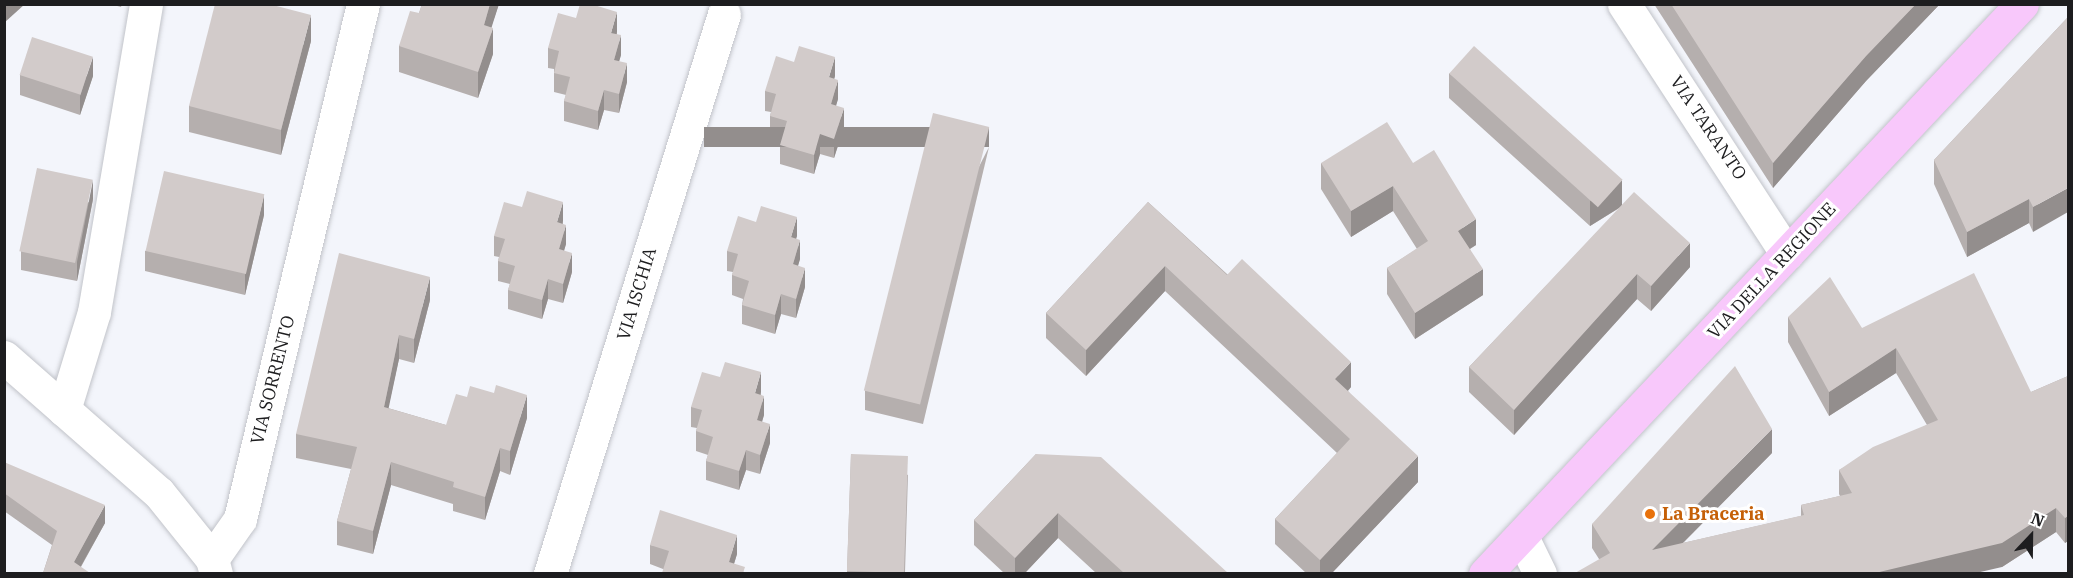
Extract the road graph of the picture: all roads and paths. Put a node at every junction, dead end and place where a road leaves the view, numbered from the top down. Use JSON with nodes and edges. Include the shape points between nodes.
{"nodes":[{"id":1,"x":146,"y":4,"type":"edge"},
{"id":2,"x":363,"y":4,"type":"edge"},
{"id":3,"x":1624,"y":4,"type":"edge"},
{"id":4,"x":2022,"y":4,"type":"edge"},
{"id":5,"x":724,"y":14,"type":"dead end"},
{"id":6,"x":1787,"y":254,"type":"junction"},
{"id":7,"x":4,"y":357,"type":"edge"},
{"id":8,"x":64,"y":410,"type":"junction"},
{"id":9,"x":1523,"y":539,"type":"junction"},
{"id":10,"x":214,"y":566,"type":"edge"},
{"id":11,"x":550,"y":573,"type":"edge"},
{"id":12,"x":1485,"y":573,"type":"edge"},
{"id":13,"x":1501,"y":573,"type":"edge"},
{"id":14,"x":1540,"y":573,"type":"edge"}],
"edges":[{"from":1,"to":8,"type":"street","via":[[94,312]]},
{"from":2,"to":10,"type":"street","name":"VIA SORRENTO","via":[[240,519]]},
{"from":3,"to":6,"type":"street","name":"VIA TARANTO"},
{"from":4,"to":6,"type":"main road","name":"VIA DELLA REGIONE"},
{"from":5,"to":11,"type":"street","name":"VIA ISCHIA"},
{"from":6,"to":9,"type":"main road","name":"VIA DELLA REGIONE"},
{"from":7,"to":8,"type":"street"},
{"from":8,"to":10,"type":"street","via":[[159,493]]},
{"from":9,"to":12,"type":"main road"},
{"from":9,"to":13,"type":"main road"},
{"from":9,"to":14,"type":"street"}]}
